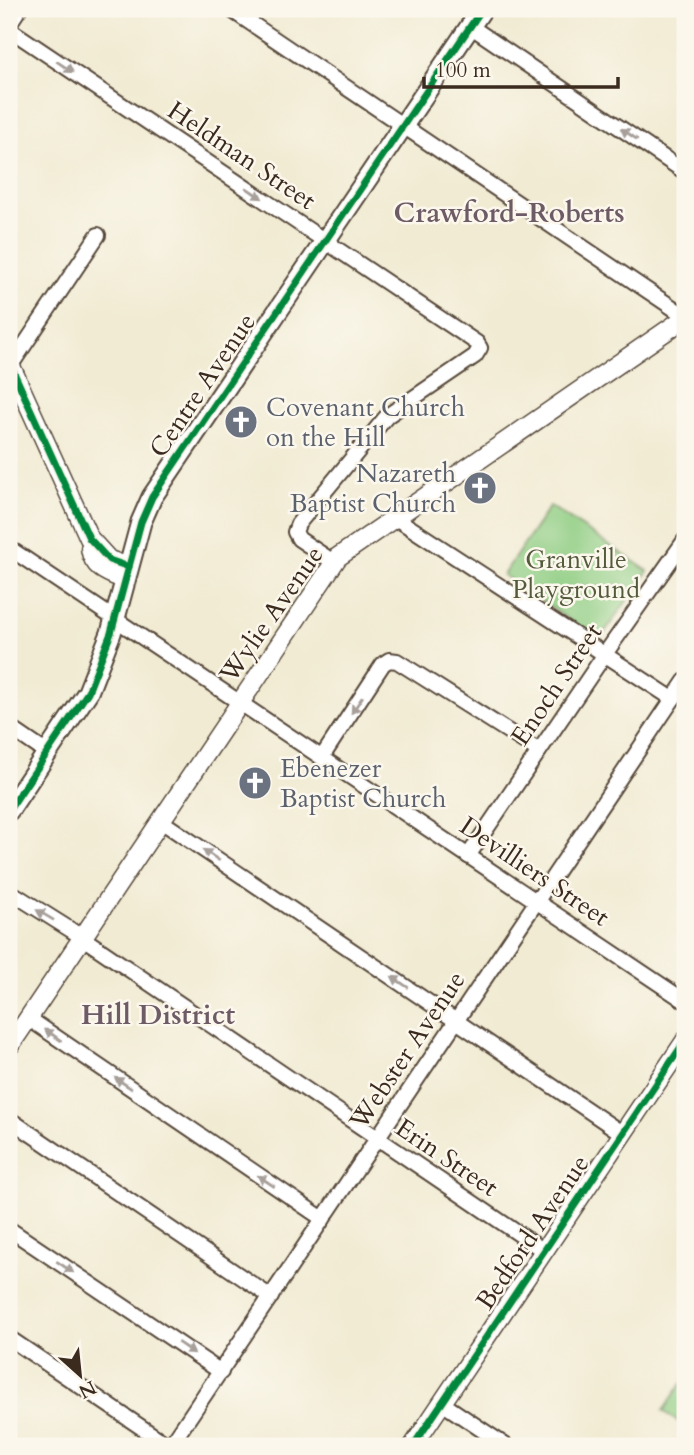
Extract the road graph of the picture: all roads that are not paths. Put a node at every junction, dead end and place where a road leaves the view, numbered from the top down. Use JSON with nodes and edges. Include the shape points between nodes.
{"nodes":[{"id":1,"x":19,"y":9,"type":"edge"},
{"id":2,"x":230,"y":9,"type":"edge"},
{"id":3,"x":482,"y":9,"type":"edge"},
{"id":4,"x":9,"y":26,"type":"edge"},
{"id":5,"x":470,"y":26,"type":"junction"},
{"id":6,"x":403,"y":126,"type":"junction"},
{"id":7,"x":685,"y":172,"type":"edge"},
{"id":8,"x":98,"y":235,"type":"dead end"},
{"id":9,"x":324,"y":240,"type":"junction"},
{"id":10,"x":685,"y":317,"type":"edge"},
{"id":11,"x":9,"y":365,"type":"edge"},
{"id":12,"x":394,"y":517,"type":"junction"},
{"id":13,"x":685,"y":540,"type":"edge"},
{"id":14,"x":9,"y":548,"type":"edge"},
{"id":15,"x":335,"y":563,"type":"junction"},
{"id":16,"x":127,"y":573,"type":"junction"},
{"id":17,"x":115,"y":618,"type":"junction"},
{"id":18,"x":605,"y":654,"type":"junction"},
{"id":19,"x":685,"y":681,"type":"edge"},
{"id":20,"x":673,"y":699,"type":"junction"},
{"id":21,"x":241,"y":703,"type":"junction"},
{"id":22,"x":9,"y":727,"type":"edge"},
{"id":23,"x":539,"y":751,"type":"junction"},
{"id":24,"x":47,"y":753,"type":"junction"},
{"id":25,"x":322,"y":757,"type":"junction"},
{"id":26,"x":9,"y":810,"type":"edge"},
{"id":27,"x":161,"y":821,"type":"junction"},
{"id":28,"x":468,"y":856,"type":"junction"},
{"id":29,"x":9,"y":891,"type":"edge"},
{"id":30,"x":536,"y":902,"type":"junction"},
{"id":31,"x":82,"y":938,"type":"junction"},
{"id":32,"x":685,"y":1001,"type":"edge"},
{"id":33,"x":29,"y":1018,"type":"junction"},
{"id":34,"x":456,"y":1020,"type":"junction"},
{"id":35,"x":685,"y":1041,"type":"edge"},
{"id":36,"x":9,"y":1047,"type":"edge"},
{"id":37,"x":9,"y":1119,"type":"edge"},
{"id":38,"x":623,"y":1133,"type":"junction"},
{"id":39,"x":377,"y":1139,"type":"junction"},
{"id":40,"x":323,"y":1219,"type":"junction"},
{"id":41,"x":9,"y":1228,"type":"edge"},
{"id":42,"x":544,"y":1251,"type":"junction"},
{"id":43,"x":271,"y":1297,"type":"junction"},
{"id":44,"x":9,"y":1338,"type":"edge"},
{"id":45,"x":220,"y":1372,"type":"junction"},
{"id":46,"x":442,"y":1403,"type":"junction"},
{"id":47,"x":170,"y":1446,"type":"edge"},
{"id":48,"x":413,"y":1446,"type":"edge"},
{"id":49,"x":506,"y":1446,"type":"edge"}],
"edges":[{"from":1,"to":4,"type":"street"},
{"from":2,"to":6,"type":"street"},
{"from":3,"to":5,"type":"main road","name":"Centre Avenue"},
{"from":4,"to":9,"type":"street","name":"Heldman Street","one_way":true},
{"from":5,"to":6,"type":"main road","name":"Centre Avenue"},
{"from":7,"to":5,"type":"street","one_way":true},
{"from":6,"to":9,"type":"main road","name":"Centre Avenue"},
{"from":6,"to":10,"type":"street"},
{"from":8,"to":11,"type":"street"},
{"from":9,"to":15,"type":"street","name":"Heldman Street","via":[[480,348],[475,356],[387,416],[298,524],[295,532],[299,539]]},
{"from":9,"to":16,"type":"main road","name":"Centre Avenue","via":[[152,497]]},
{"from":10,"to":12,"type":"street","name":"Wylie Avenue"},
{"from":11,"to":16,"type":"street","via":[[89,538]]},
{"from":12,"to":15,"type":"street","name":"Wylie Avenue"},
{"from":12,"to":18,"type":"street"},
{"from":13,"to":18,"type":"street","name":"Enoch Street"},
{"from":14,"to":17,"type":"street","name":"Devilliers Street"},
{"from":15,"to":21,"type":"street","name":"Wylie Avenue"},
{"from":16,"to":17,"type":"main road","name":"Centre Avenue"},
{"from":17,"to":21,"type":"street","name":"Devilliers Street"},
{"from":17,"to":24,"type":"main road","name":"Centre Avenue","via":[[88,692]]},
{"from":18,"to":20,"type":"street"},
{"from":18,"to":23,"type":"street","name":"Enoch Street"},
{"from":19,"to":20,"type":"street","name":"Webster Avenue"},
{"from":20,"to":30,"type":"street","name":"Webster Avenue"},
{"from":21,"to":25,"type":"street","name":"Devilliers Street"},
{"from":21,"to":27,"type":"street","name":"Wylie Avenue"},
{"from":22,"to":24,"type":"street"},
{"from":23,"to":25,"type":"street","one_way":true,"via":[[390,660]]},
{"from":23,"to":28,"type":"street","name":"Enoch Street"},
{"from":24,"to":26,"type":"main road","name":"Centre Avenue"},
{"from":25,"to":28,"type":"street","name":"Devilliers Street"},
{"from":27,"to":31,"type":"street","name":"Wylie Avenue"},
{"from":34,"to":27,"type":"street","one_way":true},
{"from":28,"to":30,"type":"street","name":"Devilliers Street"},
{"from":31,"to":29,"type":"street","name":"Erin Street","one_way":true},
{"from":30,"to":32,"type":"street","name":"Devilliers Street"},
{"from":30,"to":34,"type":"street","name":"Webster Avenue"},
{"from":31,"to":33,"type":"street","name":"Wylie Avenue"},
{"from":31,"to":39,"type":"street","name":"Erin Street"},
{"from":33,"to":36,"type":"street","name":"Wylie Avenue"},
{"from":40,"to":33,"type":"street","one_way":true},
{"from":34,"to":38,"type":"street"},
{"from":34,"to":39,"type":"street","name":"Webster Avenue"},
{"from":35,"to":38,"type":"street","name":"Bedford Avenue"},
{"from":37,"to":43,"type":"street"},
{"from":38,"to":42,"type":"street","name":"Bedford Avenue"},
{"from":39,"to":40,"type":"street","name":"Webster Avenue"},
{"from":39,"to":42,"type":"street","name":"Erin Street"},
{"from":40,"to":43,"type":"street","name":"Webster Avenue"},
{"from":41,"to":45,"type":"street","one_way":true},
{"from":42,"to":46,"type":"street","name":"Bedford Avenue"},
{"from":43,"to":45,"type":"street","name":"Webster Avenue"},
{"from":44,"to":47,"type":"street"},
{"from":45,"to":47,"type":"street","name":"Webster Avenue"},
{"from":46,"to":48,"type":"street","name":"Bedford Avenue"},
{"from":46,"to":49,"type":"street"}]}
